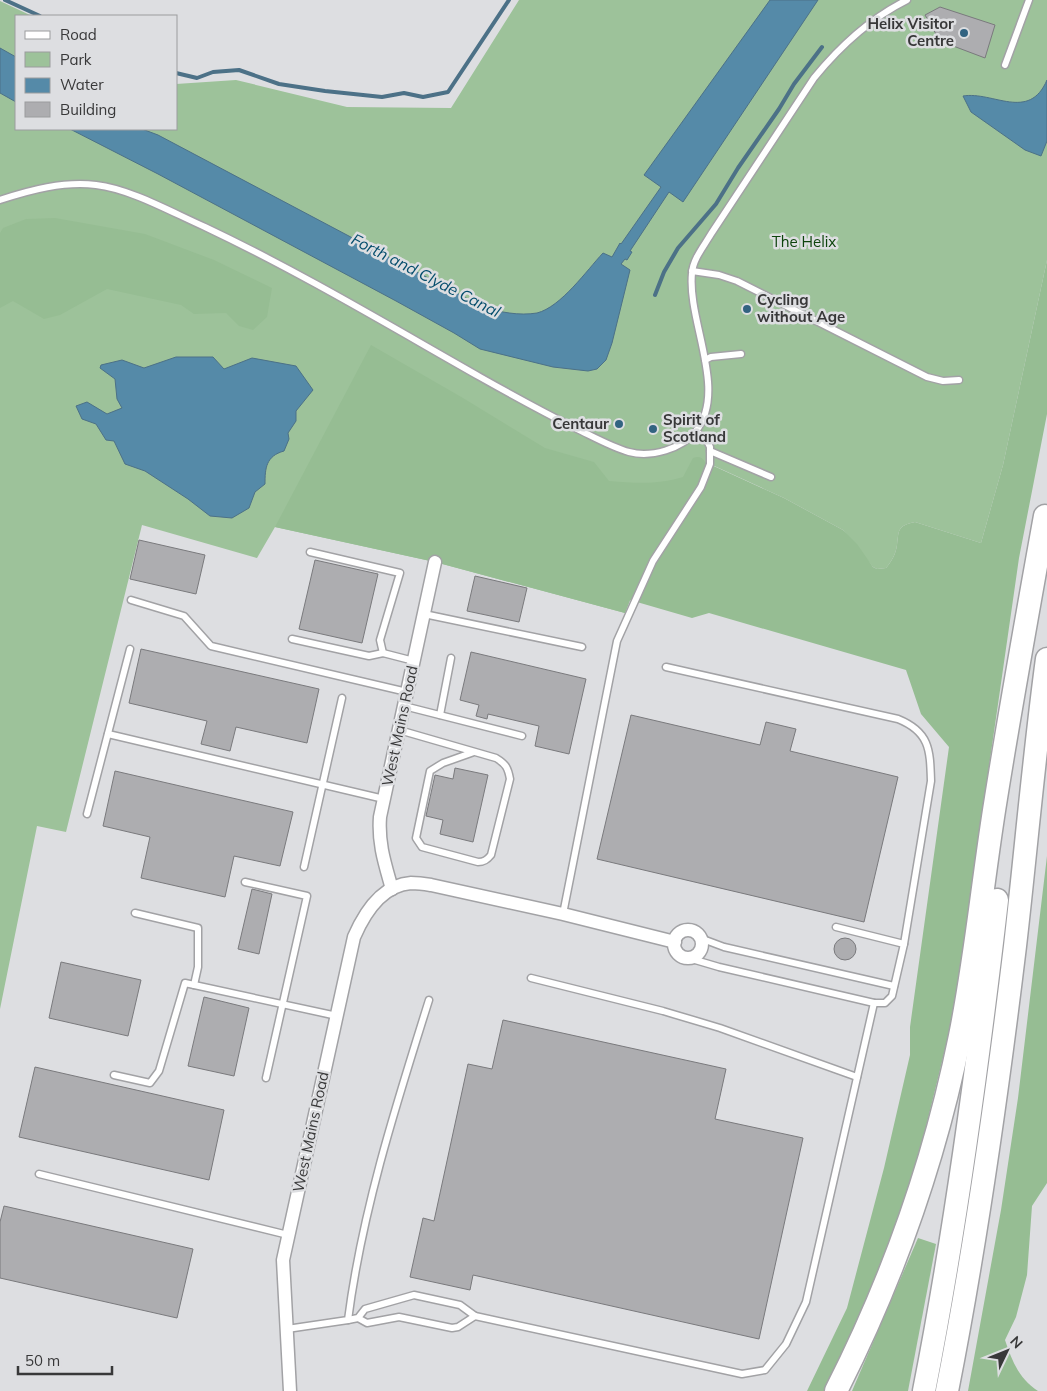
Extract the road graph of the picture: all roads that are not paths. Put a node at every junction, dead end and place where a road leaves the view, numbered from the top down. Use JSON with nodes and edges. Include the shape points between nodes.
{"nodes":[{"id":1,"x":906,"y":0,"type":"edge"},
{"id":2,"x":1029,"y":0,"type":"edge"},
{"id":3,"x":1005,"y":65,"type":"dead end"},
{"id":4,"x":0,"y":200,"type":"edge"},
{"id":5,"x":692,"y":271,"type":"junction"},
{"id":6,"x":741,"y":354,"type":"dead end"},
{"id":7,"x":705,"y":360,"type":"junction"},
{"id":8,"x":959,"y":380,"type":"dead end"},
{"id":9,"x":696,"y":431,"type":"junction"},
{"id":10,"x":710,"y":451,"type":"junction"},
{"id":11,"x":771,"y":477,"type":"dead end"},
{"id":12,"x":1046,"y":507,"type":"edge"},
{"id":13,"x":310,"y":552,"type":"dead end"},
{"id":14,"x":435,"y":562,"type":"dead end"},
{"id":15,"x":131,"y":600,"type":"dead end"},
{"id":16,"x":424,"y":614,"type":"junction"},
{"id":17,"x":292,"y":639,"type":"dead end"},
{"id":18,"x":582,"y":647,"type":"dead end"},
{"id":19,"x":130,"y":650,"type":"dead end"},
{"id":20,"x":384,"y":653,"type":"junction"},
{"id":21,"x":451,"y":658,"type":"dead end"},
{"id":22,"x":1047,"y":660,"type":"edge"},
{"id":23,"x":414,"y":661,"type":"junction"},
{"id":24,"x":666,"y":667,"type":"dead end"},
{"id":25,"x":407,"y":692,"type":"junction"},
{"id":26,"x":342,"y":698,"type":"dead end"},
{"id":27,"x":404,"y":706,"type":"junction"},
{"id":28,"x":440,"y":715,"type":"junction"},
{"id":29,"x":399,"y":730,"type":"junction"},
{"id":30,"x":108,"y":734,"type":"junction"},
{"id":31,"x":522,"y":736,"type":"dead end"},
{"id":32,"x":474,"y":752,"type":"junction"},
{"id":33,"x":323,"y":785,"type":"junction"},
{"id":34,"x":384,"y":799,"type":"junction"},
{"id":35,"x":87,"y":814,"type":"dead end"},
{"id":36,"x":304,"y":867,"type":"dead end"},
{"id":37,"x":245,"y":882,"type":"dead end"},
{"id":38,"x":392,"y":889,"type":"junction"},
{"id":39,"x":134,"y":913,"type":"dead end"},
{"id":40,"x":563,"y":914,"type":"junction"},
{"id":41,"x":836,"y":928,"type":"dead end"},
{"id":42,"x":700,"y":938,"type":"junction"},
{"id":43,"x":675,"y":942,"type":"junction"},
{"id":44,"x":904,"y":944,"type":"junction"},
{"id":45,"x":685,"y":957,"type":"junction"},
{"id":46,"x":531,"y":978,"type":"dead end"},
{"id":47,"x":194,"y":985,"type":"junction"},
{"id":48,"x":894,"y":986,"type":"junction"},
{"id":49,"x":429,"y":1000,"type":"dead end"},
{"id":50,"x":283,"y":1004,"type":"junction"},
{"id":51,"x":874,"y":1004,"type":"junction"},
{"id":52,"x":337,"y":1016,"type":"junction"},
{"id":53,"x":114,"y":1075,"type":"dead end"},
{"id":54,"x":857,"y":1077,"type":"junction"},
{"id":55,"x":266,"y":1078,"type":"dead end"},
{"id":56,"x":39,"y":1174,"type":"dead end"},
{"id":57,"x":288,"y":1235,"type":"junction"},
{"id":58,"x":475,"y":1316,"type":"junction"},
{"id":59,"x":358,"y":1318,"type":"junction"},
{"id":60,"x":348,"y":1320,"type":"junction"},
{"id":61,"x":287,"y":1329,"type":"junction"},
{"id":62,"x":290,"y":1391,"type":"edge"},
{"id":63,"x":836,"y":1391,"type":"edge"},
{"id":64,"x":924,"y":1391,"type":"edge"},
{"id":65,"x":947,"y":1391,"type":"edge"}],
"edges":[{"from":1,"to":5,"type":"lane","via":[[883,12],[852,37],[814,78],[710,234]]},
{"from":2,"to":3,"type":"lane"},
{"from":4,"to":9,"type":"lane","via":[[48,186],[96,185],[122,191],[246,247],[593,437],[629,452],[646,454],[674,448]]},
{"from":5,"to":7,"type":"lane","via":[[695,318]]},
{"from":5,"to":8,"type":"lane","via":[[737,281],[927,377]]},
{"from":6,"to":7,"type":"lane"},
{"from":7,"to":9,"type":"lane","via":[[707,399]]},
{"from":9,"to":10,"type":"lane","via":[[707,441]]},
{"from":10,"to":11,"type":"lane"},
{"from":10,"to":40,"type":"lane","via":[[710,464],[701,486],[653,561],[617,641]]},
{"from":12,"to":63,"type":"highway","via":[[996,799],[970,985],[953,1068],[925,1172],[903,1236],[880,1298]]},
{"from":12,"to":64,"type":"highway","via":[[1017,719],[980,1043]]},
{"from":13,"to":20,"type":"lane","via":[[400,573],[380,640]]},
{"from":14,"to":16,"type":"street","name":"West Mains Road"},
{"from":15,"to":25,"type":"lane","via":[[184,616],[211,646]]},
{"from":16,"to":18,"type":"lane"},
{"from":16,"to":23,"type":"street","name":"West Mains Road"},
{"from":17,"to":20,"type":"lane","via":[[369,656]]},
{"from":19,"to":30,"type":"lane"},
{"from":20,"to":23,"type":"lane"},
{"from":21,"to":28,"type":"lane"},
{"from":22,"to":65,"type":"highway","via":[[994,1111]]},
{"from":23,"to":25,"type":"street","name":"West Mains Road"},
{"from":24,"to":44,"type":"lane","via":[[898,719],[921,733],[928,744],[931,781]]},
{"from":25,"to":27,"type":"street","name":"West Mains Road"},
{"from":26,"to":33,"type":"lane"},
{"from":27,"to":28,"type":"lane"},
{"from":27,"to":29,"type":"street","name":"West Mains Road"},
{"from":28,"to":31,"type":"lane"},
{"from":29,"to":32,"type":"lane"},
{"from":29,"to":34,"type":"street","name":"West Mains Road"},
{"from":30,"to":33,"type":"lane"},
{"from":30,"to":35,"type":"lane"},
{"from":32,"to":32,"type":"lane","via":[[504,762],[510,779],[491,855],[488,860],[478,862],[422,846],[416,838],[430,771]]},
{"from":33,"to":34,"type":"lane"},
{"from":33,"to":36,"type":"lane"},
{"from":34,"to":38,"type":"street","name":"West Mains Road","via":[[379,836]]},
{"from":37,"to":50,"type":"lane","via":[[307,896]]},
{"from":38,"to":40,"type":"street","name":"West Mains Road","via":[[410,883],[431,885]]},
{"from":38,"to":52,"type":"street","name":"West Mains Road","via":[[363,917],[354,937]]},
{"from":39,"to":47,"type":"lane","via":[[198,928],[198,966]]},
{"from":40,"to":43,"type":"street","name":"West Mains Road"},
{"from":41,"to":44,"type":"lane"},
{"from":42,"to":43,"type":"street","via":[[696,932],[687,930],[679,934]]},
{"from":42,"to":45,"type":"street","via":[[700,950],[693,957]]},
{"from":42,"to":48,"type":"lane","via":[[724,947]]},
{"from":43,"to":45,"type":"street","via":[[677,952]]},
{"from":44,"to":48,"type":"lane"},
{"from":45,"to":51,"type":"lane"},
{"from":46,"to":54,"type":"lane","via":[[720,1028]]},
{"from":47,"to":50,"type":"lane"},
{"from":47,"to":53,"type":"lane","via":[[185,983],[159,1071],[150,1083]]},
{"from":48,"to":51,"type":"lane","via":[[889,1000]]},
{"from":49,"to":60,"type":"lane","via":[[391,1121],[354,1270]]},
{"from":50,"to":52,"type":"lane"},
{"from":50,"to":55,"type":"lane"},
{"from":51,"to":54,"type":"lane"},
{"from":52,"to":57,"type":"street","name":"West Mains Road"},
{"from":54,"to":58,"type":"lane","via":[[806,1302],[786,1344],[765,1370],[742,1374]]},
{"from":56,"to":57,"type":"lane"},
{"from":57,"to":61,"type":"street","name":"West Mains Road","via":[[283,1260]]},
{"from":58,"to":59,"type":"lane","via":[[452,1328],[399,1317],[367,1324]]},
{"from":58,"to":59,"type":"lane","via":[[460,1305],[414,1295],[365,1309]]},
{"from":59,"to":60,"type":"lane"},
{"from":60,"to":61,"type":"lane"},
{"from":61,"to":62,"type":"street","name":"West Mains Road"}]}
